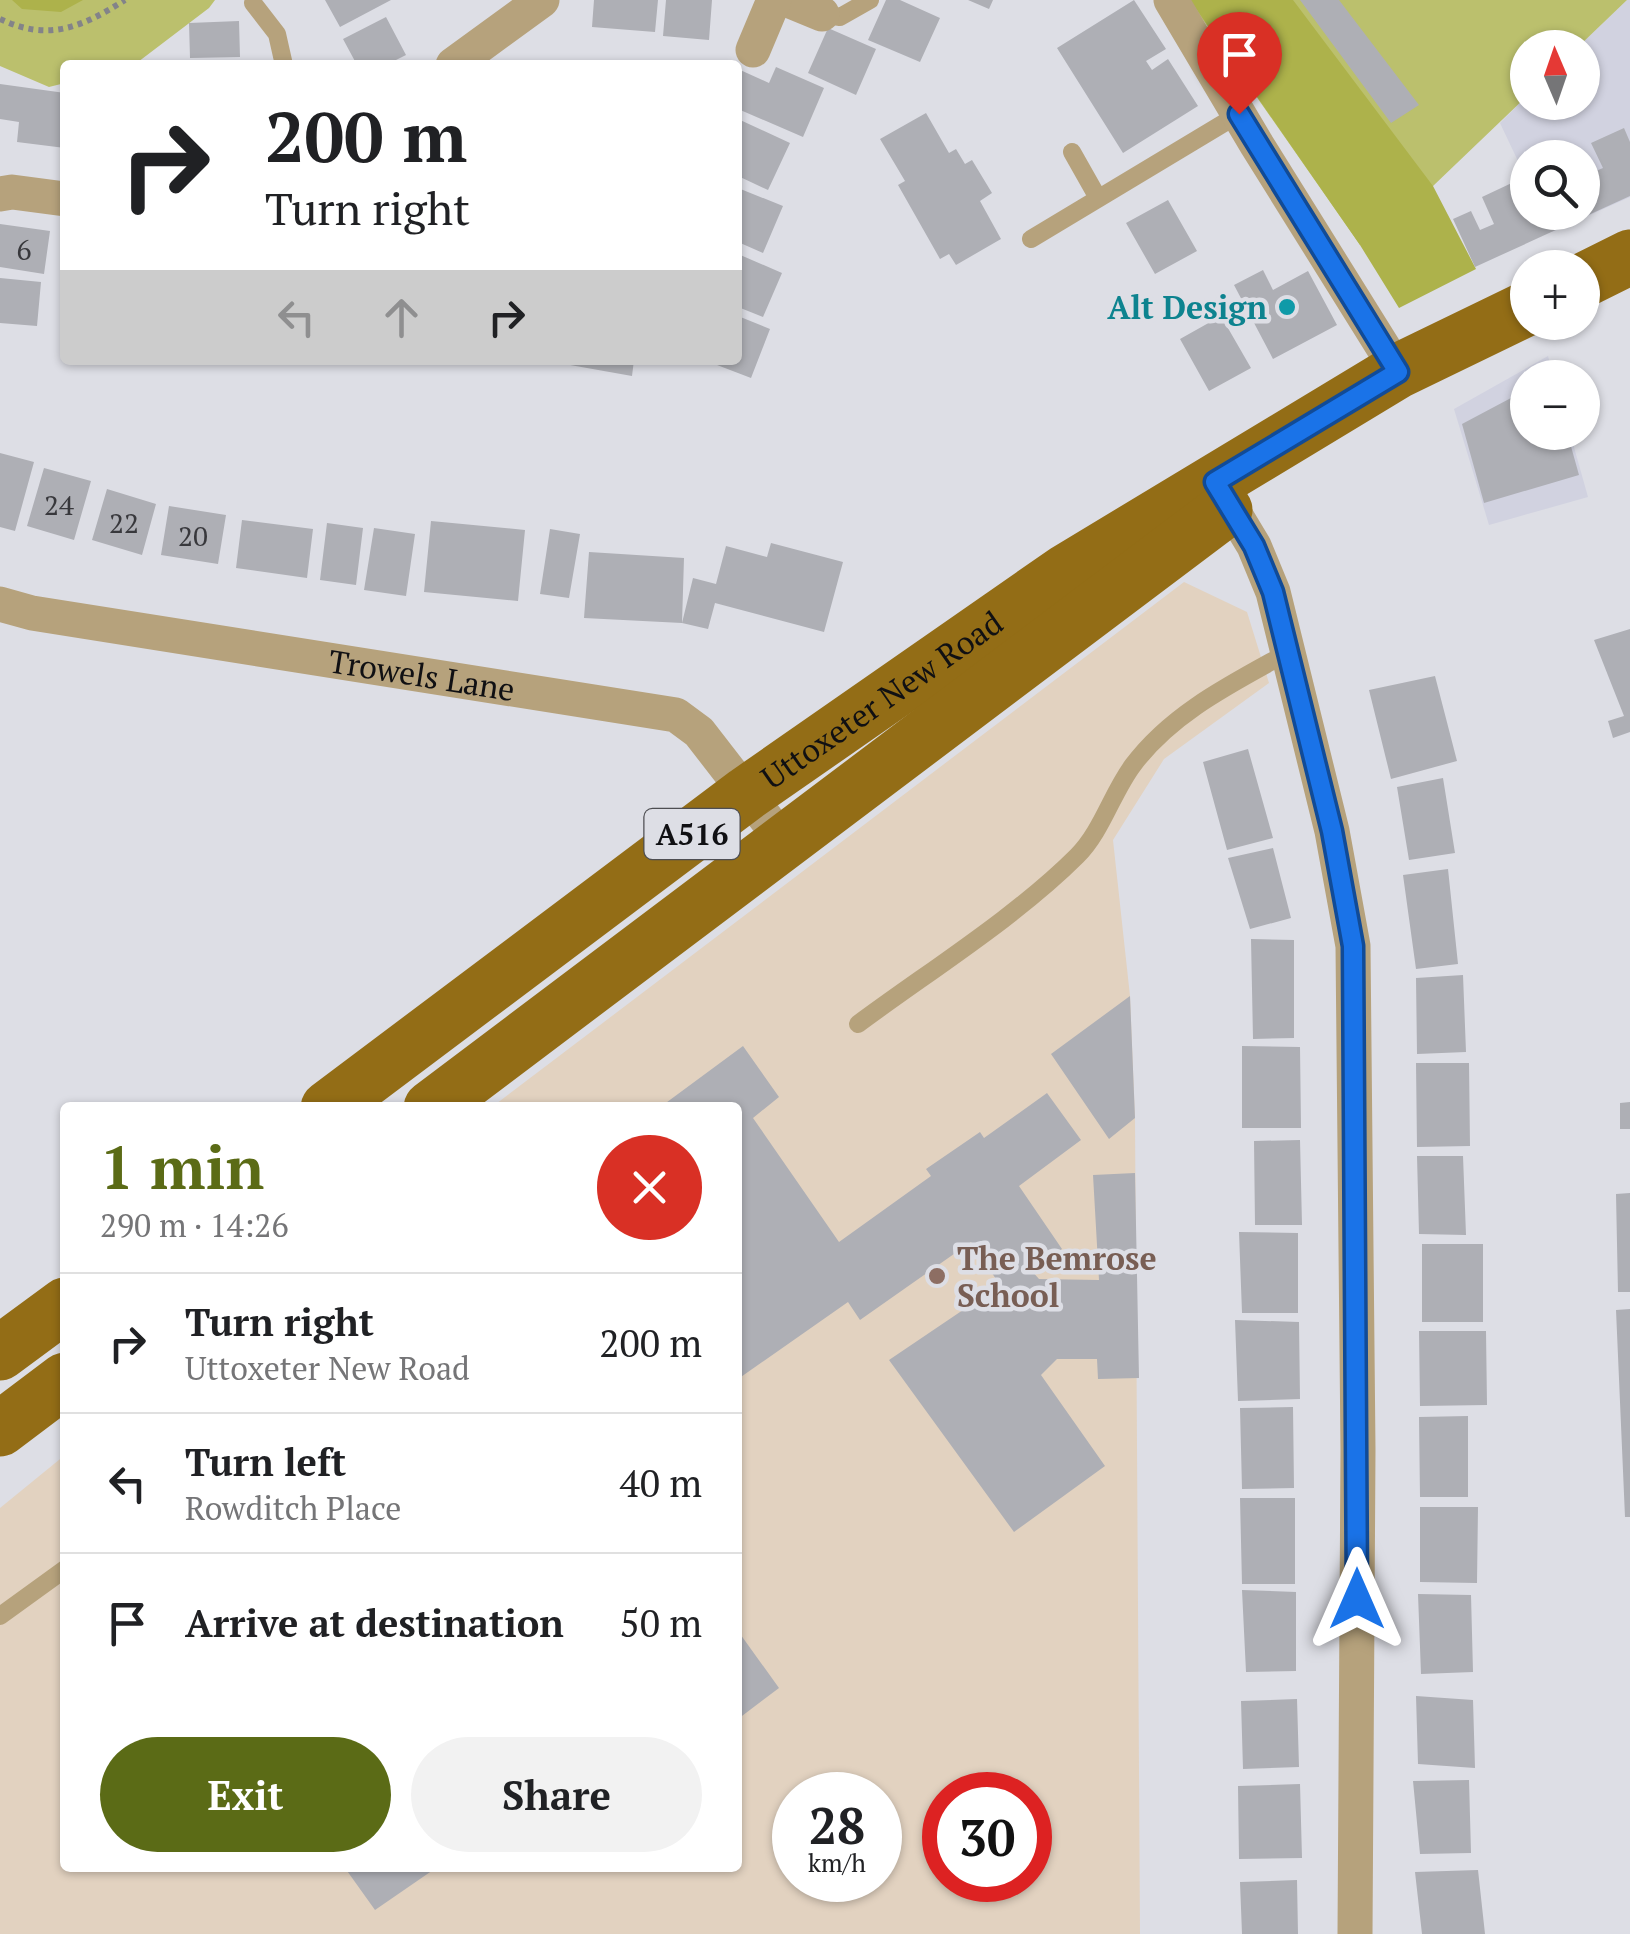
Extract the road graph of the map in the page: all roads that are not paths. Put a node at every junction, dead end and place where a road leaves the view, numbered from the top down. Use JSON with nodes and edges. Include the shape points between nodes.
{"nodes":[{"id":1,"x":542,"y":0,"type":"edge"},
{"id":2,"x":774,"y":0,"type":"edge"},
{"id":3,"x":788,"y":0,"type":"edge"},
{"id":4,"x":870,"y":0,"type":"edge"},
{"id":5,"x":1172,"y":0,"type":"edge"},
{"id":6,"x":253,"y":3,"type":"dead end"},
{"id":7,"x":822,"y":14,"type":"joint"},
{"id":8,"x":753,"y":50,"type":"dead end"},
{"id":9,"x":283,"y":60,"type":"edge"},
{"id":10,"x":460,"y":60,"type":"edge"},
{"id":11,"x":1239,"y":114,"type":"junction"},
{"id":12,"x":1072,"y":152,"type":"dead end"},
{"id":13,"x":0,"y":194,"type":"edge"},
{"id":14,"x":60,"y":198,"type":"edge"},
{"id":15,"x":1098,"y":198,"type":"junction"},
{"id":16,"x":1031,"y":240,"type":"dead end"},
{"id":17,"x":1630,"y":258,"type":"edge"},
{"id":18,"x":1600,"y":272,"type":"edge"},
{"id":19,"x":1510,"y":317,"type":"edge"},
{"id":20,"x":1379,"y":383,"type":"junction"},
{"id":21,"x":1222,"y":494,"type":"junction"},
{"id":22,"x":0,"y":604,"type":"edge"},
{"id":23,"x":1287,"y":653,"type":"junction"},
{"id":24,"x":746,"y":794,"type":"junction"},
{"id":25,"x":785,"y":843,"type":"junction"},
{"id":26,"x":858,"y":1024,"type":"dead end"},
{"id":27,"x":336,"y":1102,"type":"edge"},
{"id":28,"x":439,"y":1102,"type":"edge"},
{"id":29,"x":60,"y":1309,"type":"edge"},
{"id":30,"x":0,"y":1354,"type":"edge"},
{"id":31,"x":60,"y":1384,"type":"edge"},
{"id":32,"x":0,"y":1428,"type":"edge"},
{"id":33,"x":60,"y":1573,"type":"edge"},
{"id":34,"x":0,"y":1616,"type":"edge"},
{"id":35,"x":1355,"y":1934,"type":"edge"}],
"edges":[{"from":1,"to":10,"type":"street"},
{"from":2,"to":8,"type":"street"},
{"from":3,"to":7,"type":"street"},
{"from":4,"to":7,"type":"lane","via":[[840,17]]},
{"from":5,"to":11,"type":"street"},
{"from":6,"to":9,"type":"lane","via":[[277,34]]},
{"from":11,"to":15,"type":"lane"},
{"from":11,"to":20,"type":"street"},
{"from":12,"to":15,"type":"lane"},
{"from":13,"to":14,"type":"street"},
{"from":15,"to":16,"type":"lane"},
{"from":17,"to":18,"type":"main road"},
{"from":19,"to":20,"type":"main road","name":"Uttoxeter New Road","number":"A516"},
{"from":20,"to":21,"type":"main road","name":"Uttoxeter New Road","number":"A516"},
{"from":21,"to":23,"type":"street","via":[[1266,570]]},
{"from":21,"to":24,"type":"main road","name":"Uttoxeter New Road","number":"A516","via":[[1064,572]]},
{"from":21,"to":25,"type":"main road","name":"Uttoxeter New Road","number":"A516"},
{"from":22,"to":24,"type":"street","name":"Trowels Lane","via":[[661,710],[699,732]]},
{"from":23,"to":26,"type":"lane","via":[[1164,729],[1133,764],[1081,852]]},
{"from":23,"to":35,"type":"street","via":[[1344,886],[1355,982]]},
{"from":24,"to":25,"type":"street","name":"Trowels Lane"},
{"from":24,"to":27,"type":"main road","name":"Uttoxeter New Road","number":"A516"},
{"from":25,"to":28,"type":"main road","name":"Uttoxeter New Road","number":"A516"},
{"from":29,"to":30,"type":"main road"},
{"from":31,"to":32,"type":"main road"},
{"from":33,"to":34,"type":"lane"}]}
